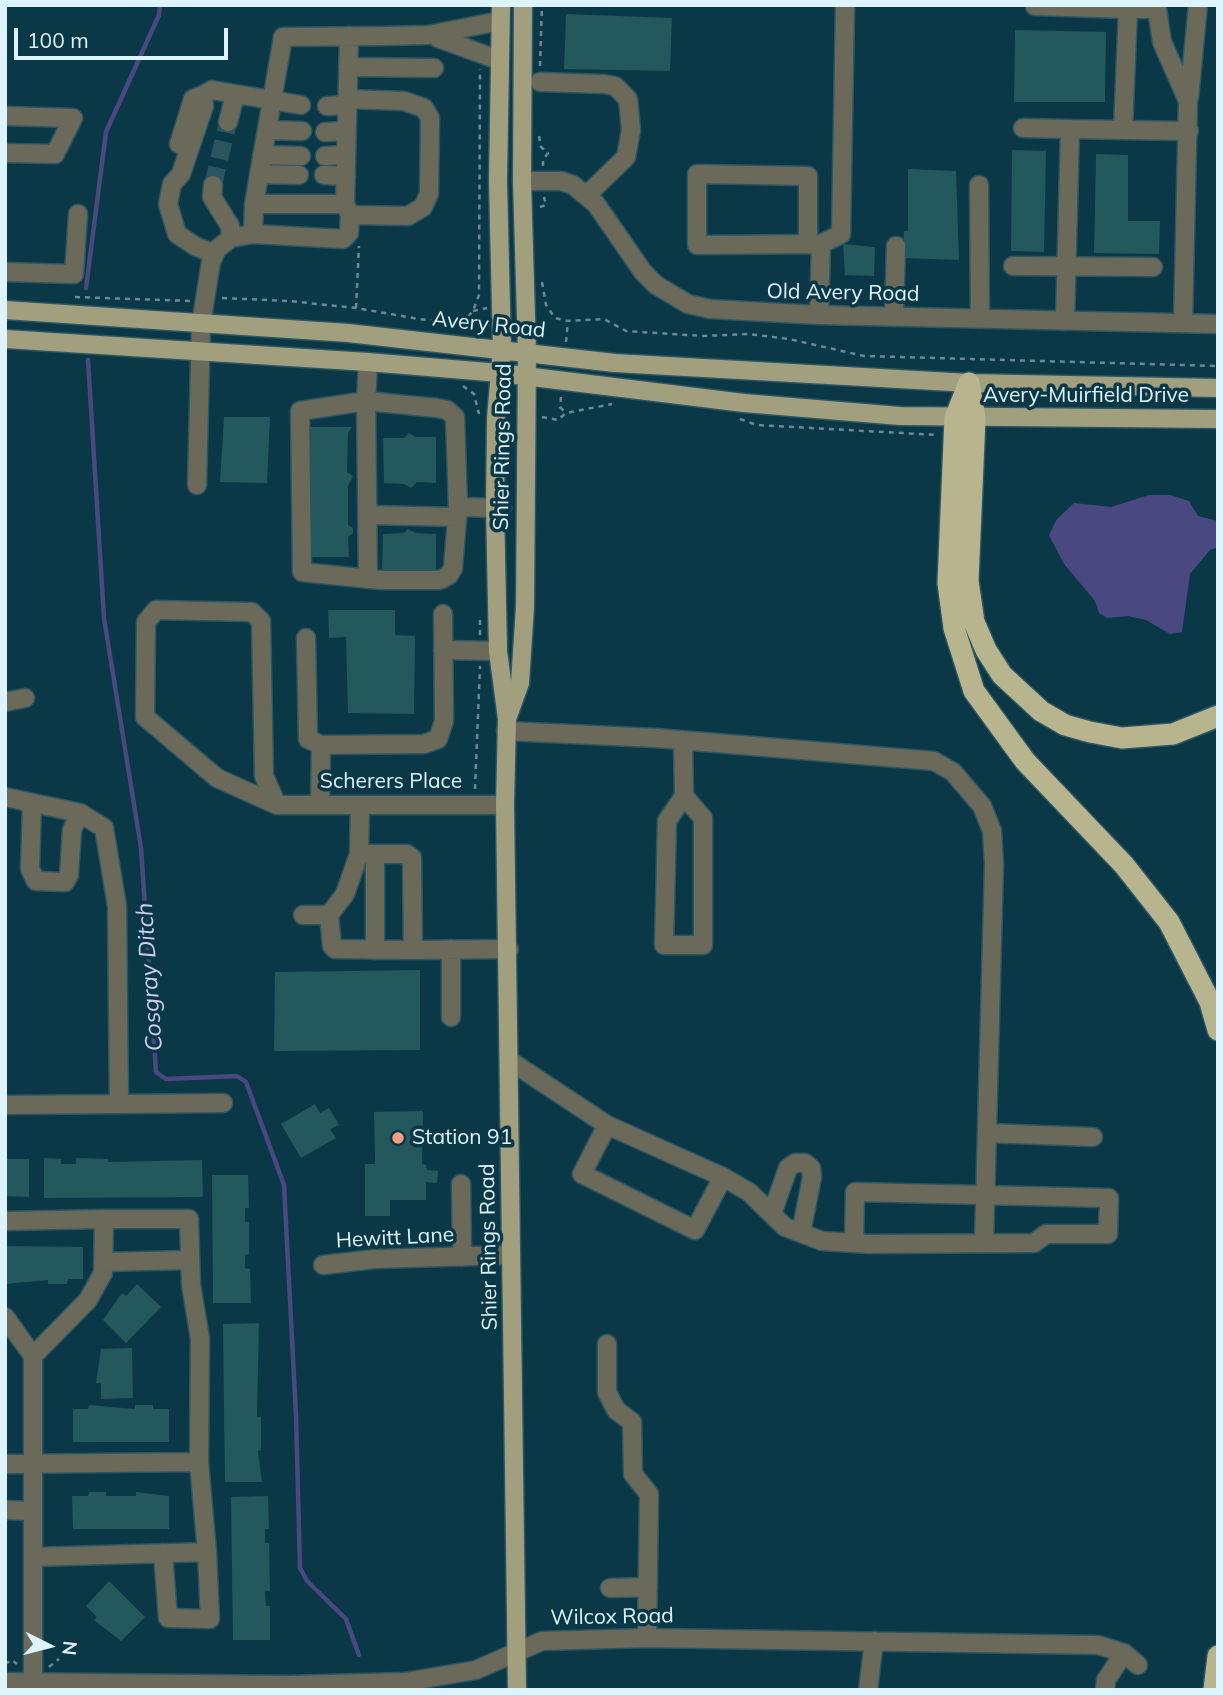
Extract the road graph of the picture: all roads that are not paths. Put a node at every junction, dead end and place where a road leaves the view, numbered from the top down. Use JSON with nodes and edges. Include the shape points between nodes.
{"nodes":[{"id":1,"x":523,"y":5,"type":"edge"},
{"id":2,"x":845,"y":5,"type":"edge"},
{"id":3,"x":1198,"y":5,"type":"edge"},
{"id":4,"x":1035,"y":6,"type":"edge"},
{"id":5,"x":1157,"y":7,"type":"edge"},
{"id":6,"x":1128,"y":9,"type":"junction"},
{"id":7,"x":500,"y":13,"type":"edge"},
{"id":8,"x":349,"y":36,"type":"junction"},
{"id":9,"x":428,"y":36,"type":"junction"},
{"id":10,"x":499,"y":60,"type":"junction"},
{"id":11,"x":348,"y":67,"type":"junction"},
{"id":12,"x":434,"y":68,"type":"dead end"},
{"id":13,"x":540,"y":82,"type":"dead end"},
{"id":14,"x":236,"y":95,"type":"junction"},
{"id":15,"x":1188,"y":101,"type":"junction"},
{"id":16,"x":272,"y":102,"type":"junction"},
{"id":17,"x":347,"y":102,"type":"junction"},
{"id":18,"x":301,"y":105,"type":"dead end"},
{"id":19,"x":327,"y":106,"type":"dead end"},
{"id":20,"x":5,"y":116,"type":"edge"},
{"id":21,"x":228,"y":122,"type":"tunnel mouth"},
{"id":22,"x":1023,"y":128,"type":"dead end"},
{"id":23,"x":1070,"y":129,"type":"junction"},
{"id":24,"x":267,"y":130,"type":"junction"},
{"id":25,"x":1123,"y":130,"type":"junction"},
{"id":26,"x":302,"y":131,"type":"dead end"},
{"id":27,"x":326,"y":131,"type":"dead end"},
{"id":28,"x":346,"y":131,"type":"junction"},
{"id":29,"x":1189,"y":131,"type":"junction"},
{"id":30,"x":5,"y":153,"type":"edge"},
{"id":31,"x":262,"y":155,"type":"junction"},
{"id":32,"x":346,"y":155,"type":"junction"},
{"id":33,"x":301,"y":156,"type":"dead end"},
{"id":34,"x":325,"y":156,"type":"dead end"},
{"id":35,"x":259,"y":174,"type":"junction"},
{"id":36,"x":299,"y":175,"type":"dead end"},
{"id":37,"x":324,"y":175,"type":"dead end"},
{"id":38,"x":346,"y":176,"type":"junction"},
{"id":39,"x":522,"y":181,"type":"junction"},
{"id":40,"x":213,"y":185,"type":"tunnel mouth"},
{"id":41,"x":979,"y":185,"type":"dead end"},
{"id":42,"x":587,"y":195,"type":"junction"},
{"id":43,"x":254,"y":204,"type":"junction"},
{"id":44,"x":351,"y":211,"type":"junction"},
{"id":45,"x":78,"y":214,"type":"dead end"},
{"id":46,"x":253,"y":234,"type":"junction"},
{"id":47,"x":231,"y":238,"type":"junction"},
{"id":48,"x":815,"y":244,"type":"junction"},
{"id":49,"x":896,"y":246,"type":"dead end"},
{"id":50,"x":214,"y":254,"type":"junction"},
{"id":51,"x":1013,"y":266,"type":"dead end"},
{"id":52,"x":1067,"y":266,"type":"junction"},
{"id":53,"x":1153,"y":267,"type":"dead end"},
{"id":54,"x":5,"y":272,"type":"edge"},
{"id":55,"x":5,"y":310,"type":"edge"},
{"id":56,"x":819,"y":315,"type":"junction"},
{"id":57,"x":894,"y":317,"type":"junction"},
{"id":58,"x":980,"y":319,"type":"junction"},
{"id":59,"x":1065,"y":321,"type":"junction"},
{"id":60,"x":1183,"y":323,"type":"junction"},
{"id":61,"x":201,"y":324,"type":"junction"},
{"id":62,"x":1218,"y":324,"type":"edge"},
{"id":63,"x":5,"y":339,"type":"edge"},
{"id":64,"x":502,"y":350,"type":"junction"},
{"id":65,"x":200,"y":352,"type":"junction"},
{"id":66,"x":527,"y":352,"type":"junction"},
{"id":67,"x":368,"y":362,"type":"junction"},
{"id":68,"x":503,"y":374,"type":"junction"},
{"id":69,"x":527,"y":377,"type":"junction"},
{"id":70,"x":969,"y":383,"type":"junction"},
{"id":71,"x":1218,"y":388,"type":"edge"},
{"id":72,"x":366,"y":401,"type":"junction"},
{"id":73,"x":965,"y":418,"type":"junction"},
{"id":74,"x":1218,"y":419,"type":"edge"},
{"id":75,"x":197,"y":485,"type":"dead end"},
{"id":76,"x":499,"y":508,"type":"junction"},
{"id":77,"x":457,"y":512,"type":"junction"},
{"id":78,"x":368,"y":516,"type":"junction"},
{"id":79,"x":368,"y":579,"type":"junction"},
{"id":80,"x":443,"y":614,"type":"dead end"},
{"id":81,"x":523,"y":631,"type":"junction"},
{"id":82,"x":306,"y":638,"type":"dead end"},
{"id":83,"x":443,"y":650,"type":"junction"},
{"id":84,"x":498,"y":651,"type":"junction"},
{"id":85,"x":25,"y":698,"type":"dead end"},
{"id":86,"x":5,"y":702,"type":"edge"},
{"id":87,"x":1218,"y":716,"type":"edge"},
{"id":88,"x":507,"y":725,"type":"junction"},
{"id":89,"x":683,"y":740,"type":"junction"},
{"id":90,"x":321,"y":745,"type":"junction"},
{"id":91,"x":684,"y":796,"type":"junction"},
{"id":92,"x":5,"y":797,"type":"edge"},
{"id":93,"x":33,"y":803,"type":"junction"},
{"id":94,"x":505,"y":804,"type":"junction"},
{"id":95,"x":276,"y":805,"type":"junction"},
{"id":96,"x":320,"y":805,"type":"junction"},
{"id":97,"x":360,"y":805,"type":"junction"},
{"id":98,"x":80,"y":813,"type":"junction"},
{"id":99,"x":367,"y":854,"type":"junction"},
{"id":100,"x":303,"y":915,"type":"dead end"},
{"id":101,"x":329,"y":915,"type":"junction"},
{"id":102,"x":452,"y":949,"type":"junction"},
{"id":103,"x":509,"y":949,"type":"junction"},
{"id":104,"x":375,"y":950,"type":"junction"},
{"id":105,"x":413,"y":950,"type":"junction"},
{"id":106,"x":451,"y":1017,"type":"dead end"},
{"id":107,"x":1218,"y":1030,"type":"edge"},
{"id":108,"x":510,"y":1061,"type":"junction"},
{"id":109,"x":223,"y":1103,"type":"dead end"},
{"id":110,"x":119,"y":1104,"type":"junction"},
{"id":111,"x":5,"y":1105,"type":"edge"},
{"id":112,"x":607,"y":1125,"type":"junction"},
{"id":113,"x":987,"y":1133,"type":"junction"},
{"id":114,"x":1093,"y":1137,"type":"dead end"},
{"id":115,"x":723,"y":1177,"type":"junction"},
{"id":116,"x":461,"y":1184,"type":"dead end"},
{"id":117,"x":984,"y":1195,"type":"junction"},
{"id":118,"x":772,"y":1214,"type":"junction"},
{"id":119,"x":104,"y":1219,"type":"junction"},
{"id":120,"x":5,"y":1221,"type":"edge"},
{"id":121,"x":801,"y":1233,"type":"junction"},
{"id":122,"x":854,"y":1243,"type":"junction"},
{"id":123,"x":984,"y":1243,"type":"junction"},
{"id":124,"x":511,"y":1255,"type":"junction"},
{"id":125,"x":462,"y":1257,"type":"junction"},
{"id":126,"x":190,"y":1259,"type":"junction"},
{"id":127,"x":103,"y":1262,"type":"junction"},
{"id":128,"x":323,"y":1265,"type":"dead end"},
{"id":129,"x":5,"y":1317,"type":"edge"},
{"id":130,"x":607,"y":1344,"type":"dead end"},
{"id":131,"x":33,"y":1356,"type":"junction"},
{"id":132,"x":199,"y":1462,"type":"junction"},
{"id":133,"x":33,"y":1463,"type":"junction"},
{"id":134,"x":5,"y":1465,"type":"edge"},
{"id":135,"x":5,"y":1510,"type":"edge"},
{"id":136,"x":33,"y":1511,"type":"junction"},
{"id":137,"x":207,"y":1552,"type":"junction"},
{"id":138,"x":163,"y":1553,"type":"junction"},
{"id":139,"x":33,"y":1558,"type":"junction"},
{"id":140,"x":648,"y":1587,"type":"junction"},
{"id":141,"x":610,"y":1588,"type":"dead end"},
{"id":142,"x":647,"y":1638,"type":"junction"},
{"id":143,"x":874,"y":1641,"type":"junction"},
{"id":144,"x":516,"y":1650,"type":"junction"},
{"id":145,"x":1124,"y":1653,"type":"junction"},
{"id":146,"x":1218,"y":1656,"type":"edge"},
{"id":147,"x":1138,"y":1665,"type":"dead end"},
{"id":148,"x":5,"y":1682,"type":"edge"},
{"id":149,"x":33,"y":1686,"type":"edge"},
{"id":150,"x":517,"y":1690,"type":"edge"},
{"id":151,"x":868,"y":1690,"type":"edge"},
{"id":152,"x":1105,"y":1690,"type":"edge"},
{"id":153,"x":1214,"y":1690,"type":"edge"}],
"edges":[{"from":1,"to":39,"type":"main road","name":"Shier Rings Road"},
{"from":2,"to":48,"type":"street","via":[[841,234]]},
{"from":3,"to":15,"type":"street"},
{"from":4,"to":6,"type":"street"},
{"from":5,"to":6,"type":"street"},
{"from":5,"to":15,"type":"street","via":[[1162,42]]},
{"from":6,"to":25,"type":"street"},
{"from":7,"to":9,"type":"street"},
{"from":7,"to":10,"type":"main road","name":"Shier Rings Road"},
{"from":8,"to":9,"type":"street"},
{"from":8,"to":11,"type":"street"},
{"from":8,"to":16,"type":"street","via":[[283,37]]},
{"from":9,"to":10,"type":"street"},
{"from":10,"to":64,"type":"main road","name":"Shier Rings Road"},
{"from":11,"to":12,"type":"street"},
{"from":11,"to":17,"type":"street"},
{"from":13,"to":42,"type":"street","via":[[615,86],[628,99],[631,130],[626,157]]},
{"from":14,"to":16,"type":"street"},
{"from":14,"to":21,"type":"street"},
{"from":14,"to":50,"type":"street","via":[[212,90],[203,95],[204,106],[168,204],[177,233]]},
{"from":15,"to":29,"type":"street"},
{"from":16,"to":18,"type":"street"},
{"from":16,"to":24,"type":"street"},
{"from":17,"to":19,"type":"street"},
{"from":17,"to":28,"type":"street"},
{"from":17,"to":44,"type":"street","via":[[404,101],[424,108],[430,118],[429,194],[423,207],[408,215]]},
{"from":20,"to":30,"type":"street","via":[[73,118],[55,154]]},
{"from":22,"to":23,"type":"street"},
{"from":23,"to":25,"type":"street"},
{"from":23,"to":52,"type":"street"},
{"from":24,"to":26,"type":"street"},
{"from":24,"to":31,"type":"street"},
{"from":25,"to":29,"type":"street"},
{"from":27,"to":28,"type":"street"},
{"from":28,"to":32,"type":"street"},
{"from":29,"to":60,"type":"street"},
{"from":31,"to":33,"type":"street"},
{"from":31,"to":35,"type":"street"},
{"from":32,"to":34,"type":"street"},
{"from":32,"to":38,"type":"street"},
{"from":35,"to":36,"type":"street"},
{"from":35,"to":43,"type":"street"},
{"from":37,"to":38,"type":"street"},
{"from":38,"to":44,"type":"street"},
{"from":39,"to":42,"type":"street","name":"Old Avery Road","via":[[561,181]]},
{"from":39,"to":66,"type":"main road","name":"Shier Rings Road"},
{"from":40,"to":47,"type":"street","via":[[212,197],[230,226]]},
{"from":41,"to":58,"type":"street"},
{"from":42,"to":56,"type":"street","name":"Old Avery Road","via":[[643,272],[670,296],[731,312]]},
{"from":43,"to":44,"type":"street"},
{"from":43,"to":46,"type":"street"},
{"from":44,"to":46,"type":"street","via":[[344,239]]},
{"from":45,"to":54,"type":"street","via":[[74,274]]},
{"from":46,"to":47,"type":"street"},
{"from":47,"to":50,"type":"street"},
{"from":48,"to":48,"type":"street","via":[[697,245],[697,174],[808,176]]},
{"from":48,"to":56,"type":"street"},
{"from":49,"to":57,"type":"street"},
{"from":50,"to":61,"type":"street"},
{"from":51,"to":52,"type":"street"},
{"from":52,"to":53,"type":"street"},
{"from":52,"to":59,"type":"street"},
{"from":55,"to":61,"type":"main road","name":"Avery Road"},
{"from":56,"to":57,"type":"street","name":"Old Avery Road"},
{"from":57,"to":58,"type":"street","name":"Old Avery Road"},
{"from":58,"to":59,"type":"street","name":"Old Avery Road"},
{"from":59,"to":60,"type":"street","name":"Old Avery Road"},
{"from":60,"to":62,"type":"street","name":"Old Avery Road"},
{"from":61,"to":64,"type":"main road","name":"Avery Road","via":[[348,333]]},
{"from":61,"to":65,"type":"street"},
{"from":63,"to":65,"type":"main road"},
{"from":64,"to":66,"type":"main road","name":"Avery Road"},
{"from":64,"to":68,"type":"main road","name":"Shier Rings Road"},
{"from":65,"to":67,"type":"main road"},
{"from":65,"to":75,"type":"street"},
{"from":66,"to":69,"type":"main road","name":"Shier Rings Road"},
{"from":66,"to":70,"type":"main road","name":"Avery Road","via":[[615,363]]},
{"from":67,"to":68,"type":"main road"},
{"from":67,"to":72,"type":"street"},
{"from":68,"to":69,"type":"main road"},
{"from":68,"to":76,"type":"main road","name":"Shier Rings Road"},
{"from":69,"to":73,"type":"main road","via":[[744,403]]},
{"from":69,"to":81,"type":"main road","name":"Shier Rings Road"},
{"from":70,"to":71,"type":"main road","name":"Avery-Muirfield Drive"},
{"from":70,"to":73,"type":"highway"},
{"from":72,"to":77,"type":"street","via":[[437,408],[456,417]]},
{"from":72,"to":78,"type":"street"},
{"from":72,"to":79,"type":"street","via":[[300,411],[302,572]]},
{"from":73,"to":74,"type":"main road","name":"Avery-Muirfield Drive"},
{"from":73,"to":87,"type":"highway","via":[[968,580],[974,622],[1002,675],[1041,712],[1090,733],[1122,738],[1173,734]]},
{"from":73,"to":107,"type":"highway","via":[[948,583],[954,628],[974,691],[1025,761],[1124,865],[1169,922],[1210,1002]]},
{"from":76,"to":77,"type":"street"},
{"from":76,"to":81,"type":"main road","via":[[507,601]]},
{"from":76,"to":84,"type":"main road","name":"Shier Rings Road"},
{"from":77,"to":78,"type":"street"},
{"from":77,"to":79,"type":"street","via":[[449,575],[440,580]]},
{"from":78,"to":79,"type":"street"},
{"from":80,"to":83,"type":"street"},
{"from":81,"to":88,"type":"main road","name":"Shier Rings Road","via":[[520,683]]},
{"from":82,"to":90,"type":"street","via":[[308,739]]},
{"from":83,"to":84,"type":"street"},
{"from":83,"to":90,"type":"street","via":[[444,720],[438,739],[424,744]]},
{"from":84,"to":88,"type":"main road","name":"Shier Rings Road"},
{"from":85,"to":86,"type":"street"},
{"from":88,"to":89,"type":"street"},
{"from":88,"to":94,"type":"main road","name":"Shier Rings Road"},
{"from":89,"to":91,"type":"street"},
{"from":89,"to":113,"type":"street","via":[[934,761],[953,772],[982,806],[992,831],[995,864]]},
{"from":90,"to":96,"type":"street"},
{"from":91,"to":91,"type":"street","via":[[667,821],[664,945],[703,945],[703,818]]},
{"from":92,"to":93,"type":"street"},
{"from":93,"to":98,"type":"street"},
{"from":93,"to":98,"type":"street","via":[[30,869],[36,881],[65,881],[69,875],[72,830]]},
{"from":94,"to":97,"type":"street","name":"Scherers Place"},
{"from":94,"to":103,"type":"main road","name":"Shier Rings Road"},
{"from":95,"to":95,"type":"street","via":[[264,776],[261,621],[252,612],[156,610],[146,622],[145,717],[216,778]]},
{"from":95,"to":96,"type":"street","name":"Scherers Place"},
{"from":96,"to":97,"type":"street","name":"Scherers Place"},
{"from":97,"to":99,"type":"street"},
{"from":98,"to":110,"type":"street","via":[[104,828],[117,906]]},
{"from":99,"to":101,"type":"street"},
{"from":99,"to":104,"type":"street"},
{"from":99,"to":105,"type":"street","via":[[407,854],[412,858]]},
{"from":100,"to":101,"type":"street"},
{"from":101,"to":104,"type":"street","via":[[335,949]]},
{"from":102,"to":103,"type":"street"},
{"from":102,"to":105,"type":"street"},
{"from":102,"to":106,"type":"street"},
{"from":103,"to":108,"type":"main road","name":"Shier Rings Road"},
{"from":104,"to":105,"type":"street"},
{"from":108,"to":112,"type":"street"},
{"from":108,"to":124,"type":"main road","name":"Shier Rings Road"},
{"from":109,"to":110,"type":"street"},
{"from":110,"to":111,"type":"street"},
{"from":112,"to":115,"type":"street"},
{"from":112,"to":115,"type":"street","via":[[582,1174],[695,1230]]},
{"from":113,"to":114,"type":"street"},
{"from":113,"to":117,"type":"street"},
{"from":115,"to":118,"type":"street"},
{"from":116,"to":125,"type":"street"},
{"from":117,"to":122,"type":"street","via":[[855,1192]]},
{"from":117,"to":123,"type":"street"},
{"from":117,"to":123,"type":"street","via":[[1109,1198],[1108,1234],[1046,1234],[1034,1243]]},
{"from":118,"to":121,"type":"street","via":[[785,1227]]},
{"from":118,"to":121,"type":"street","via":[[788,1168],[805,1163],[812,1177]]},
{"from":119,"to":120,"type":"street"},
{"from":119,"to":126,"type":"street","via":[[188,1219]]},
{"from":119,"to":127,"type":"street"},
{"from":121,"to":122,"type":"street","via":[[822,1241]]},
{"from":122,"to":123,"type":"street"},
{"from":124,"to":125,"type":"street","name":"Hewitt Lane"},
{"from":124,"to":144,"type":"main road","name":"Shier Rings Road"},
{"from":125,"to":128,"type":"street","name":"Hewitt Lane"},
{"from":126,"to":127,"type":"street"},
{"from":126,"to":132,"type":"street","via":[[200,1338]]},
{"from":127,"to":131,"type":"street","via":[[103,1273],[88,1300]]},
{"from":129,"to":131,"type":"street"},
{"from":130,"to":140,"type":"street","via":[[607,1392],[616,1410],[632,1422],[633,1475],[649,1494]]},
{"from":131,"to":133,"type":"street"},
{"from":132,"to":133,"type":"street"},
{"from":132,"to":137,"type":"street"},
{"from":133,"to":134,"type":"street"},
{"from":133,"to":136,"type":"street"},
{"from":135,"to":136,"type":"street"},
{"from":136,"to":139,"type":"street"},
{"from":137,"to":138,"type":"street"},
{"from":137,"to":138,"type":"street","via":[[210,1619],[168,1618]]},
{"from":138,"to":139,"type":"street"},
{"from":139,"to":149,"type":"street"},
{"from":140,"to":141,"type":"street"},
{"from":140,"to":142,"type":"street"},
{"from":142,"to":143,"type":"street","name":"Wilcox Road"},
{"from":142,"to":144,"type":"street","name":"Wilcox Road","via":[[542,1641]]},
{"from":143,"to":145,"type":"street","name":"Wilcox Road","via":[[1098,1645]]},
{"from":143,"to":151,"type":"street"},
{"from":144,"to":149,"type":"street","name":"Wilcox Road","via":[[476,1670],[405,1682]]},
{"from":144,"to":150,"type":"main road","name":"Shier Rings Road"},
{"from":145,"to":147,"type":"street","name":"Wilcox Road"},
{"from":145,"to":152,"type":"street","via":[[1106,1680]]},
{"from":146,"to":153,"type":"highway"},
{"from":148,"to":149,"type":"street","name":"Wilcox Road"}]}
